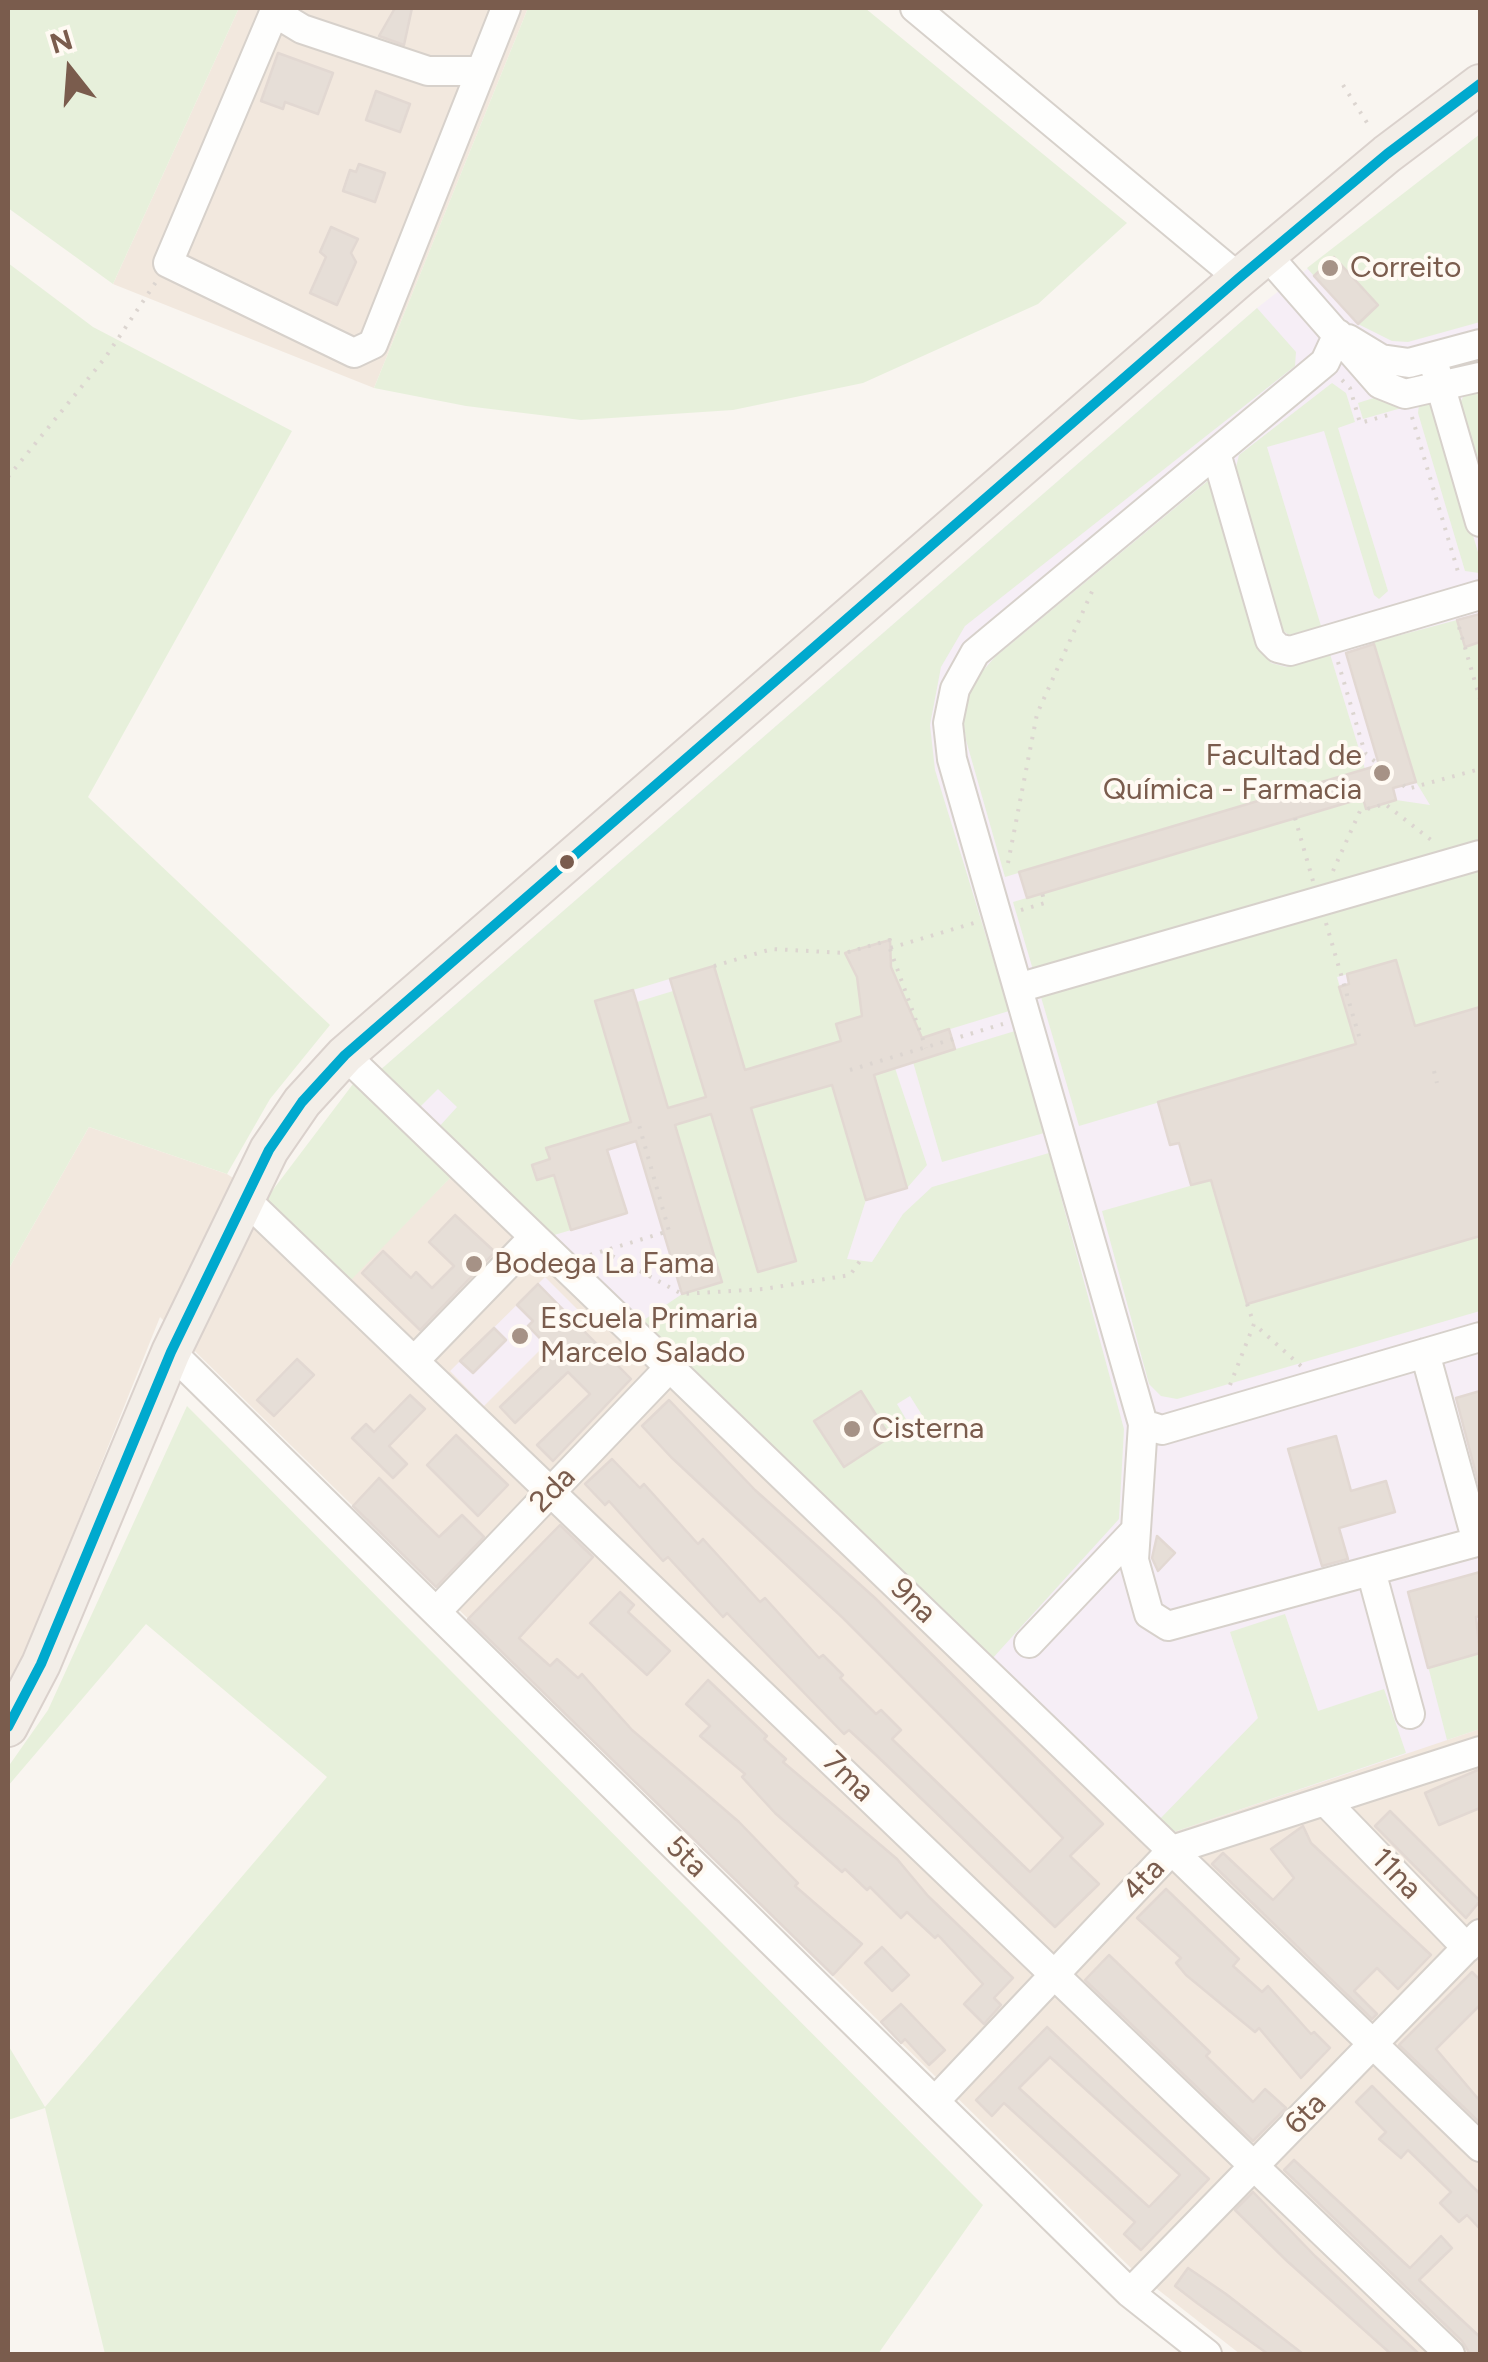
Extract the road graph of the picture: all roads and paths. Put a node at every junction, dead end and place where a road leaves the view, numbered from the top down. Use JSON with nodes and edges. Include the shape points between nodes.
{"nodes":[{"id":1,"x":506,"y":8,"type":"edge"},
{"id":2,"x":915,"y":8,"type":"edge"},
{"id":3,"x":275,"y":10,"type":"edge"},
{"id":4,"x":481,"y":70,"type":"junction"},
{"id":5,"x":1480,"y":84,"type":"edge"},
{"id":6,"x":1343,"y":85,"type":"dead end"},
{"id":7,"x":1387,"y":154,"type":"junction"},
{"id":8,"x":168,"y":262,"type":"junction"},
{"id":9,"x":1253,"y":266,"type":"junction"},
{"id":10,"x":1338,"y":334,"type":"junction"},
{"id":11,"x":1480,"y":344,"type":"edge"},
{"id":12,"x":1432,"y":358,"type":"junction"},
{"id":13,"x":1480,"y":377,"type":"edge"},
{"id":14,"x":1441,"y":388,"type":"junction"},
{"id":15,"x":1405,"y":394,"type":"junction"},
{"id":16,"x":1216,"y":453,"type":"junction"},
{"id":17,"x":8,"y":476,"type":"edge"},
{"id":18,"x":1480,"y":522,"type":"edge"},
{"id":19,"x":1116,"y":538,"type":"junction"},
{"id":20,"x":1466,"y":599,"type":"edge"},
{"id":21,"x":1331,"y":638,"type":"junction"},
{"id":22,"x":1480,"y":699,"type":"edge"},
{"id":23,"x":1379,"y":765,"type":"dead end"},
{"id":24,"x":1480,"y":769,"type":"edge"},
{"id":25,"x":1402,"y":785,"type":"dead end"},
{"id":26,"x":1295,"y":818,"type":"dead end"},
{"id":27,"x":1469,"y":858,"type":"edge"},
{"id":28,"x":1042,"y":893,"type":"dead end"},
{"id":29,"x":1319,"y":901,"type":"junction"},
{"id":30,"x":997,"y":917,"type":"junction"},
{"id":31,"x":890,"y":948,"type":"junction"},
{"id":32,"x":714,"y":966,"type":"dead end"},
{"id":33,"x":1018,"y":988,"type":"junction"},
{"id":34,"x":1026,"y":1017,"type":"junction"},
{"id":35,"x":1361,"y":1043,"type":"dead end"},
{"id":36,"x":926,"y":1048,"type":"junction"},
{"id":37,"x":346,"y":1055,"type":"junction"},
{"id":38,"x":901,"y":1055,"type":"junction"},
{"id":39,"x":904,"y":1065,"type":"dead end"},
{"id":40,"x":850,"y":1070,"type":"dead end"},
{"id":41,"x":1434,"y":1071,"type":"dead end"},
{"id":42,"x":1438,"y":1084,"type":"dead end"},
{"id":43,"x":639,"y":1125,"type":"dead end"},
{"id":44,"x":245,"y":1199,"type":"junction"},
{"id":45,"x":534,"y":1237,"type":"junction"},
{"id":46,"x":604,"y":1251,"type":"junction"},
{"id":47,"x":860,"y":1261,"type":"dead end"},
{"id":48,"x":562,"y":1264,"type":"junction"},
{"id":49,"x":1247,"y":1304,"type":"dead end"},
{"id":50,"x":1254,"y":1324,"type":"junction"},
{"id":51,"x":1480,"y":1337,"type":"edge"},
{"id":52,"x":171,"y":1352,"type":"junction"},
{"id":53,"x":1424,"y":1353,"type":"junction"},
{"id":54,"x":414,"y":1361,"type":"junction"},
{"id":55,"x":670,"y":1367,"type":"junction"},
{"id":56,"x":1332,"y":1380,"type":"junction"},
{"id":57,"x":1211,"y":1414,"type":"junction"},
{"id":58,"x":1142,"y":1424,"type":"junction"},
{"id":59,"x":551,"y":1492,"type":"junction"},
{"id":60,"x":1136,"y":1530,"type":"junction"},
{"id":61,"x":1479,"y":1541,"type":"edge"},
{"id":62,"x":1371,"y":1570,"type":"junction"},
{"id":63,"x":436,"y":1612,"type":"junction"},
{"id":64,"x":1029,"y":1643,"type":"dead end"},
{"id":65,"x":1410,"y":1714,"type":"dead end"},
{"id":66,"x":8,"y":1728,"type":"edge"},
{"id":67,"x":1480,"y":1751,"type":"edge"},
{"id":68,"x":1325,"y":1801,"type":"junction"},
{"id":69,"x":1172,"y":1850,"type":"junction"},
{"id":70,"x":1474,"y":1941,"type":"edge"},
{"id":71,"x":1054,"y":1975,"type":"junction"},
{"id":72,"x":1373,"y":2044,"type":"junction"},
{"id":73,"x":936,"y":2102,"type":"junction"},
{"id":74,"x":1480,"y":2147,"type":"edge"},
{"id":75,"x":1254,"y":2167,"type":"junction"},
{"id":76,"x":1130,"y":2293,"type":"junction"},
{"id":77,"x":1207,"y":2354,"type":"edge"},
{"id":78,"x":1450,"y":2354,"type":"edge"}],
"edges":[{"from":1,"to":4,"type":"street"},
{"from":2,"to":9,"type":"street"},
{"from":3,"to":4,"type":"street","via":[[302,30],[428,72]]},
{"from":3,"to":8,"type":"street"},
{"from":4,"to":8,"type":"street","via":[[373,344],[354,353]]},
{"from":5,"to":7,"type":"main road"},
{"from":6,"to":7,"type":"path"},
{"from":7,"to":9,"type":"main road"},
{"from":8,"to":17,"type":"path","via":[[105,358]]},
{"from":9,"to":10,"type":"street"},
{"from":9,"to":37,"type":"main road"},
{"from":10,"to":12,"type":"street","via":[[1381,358]]},
{"from":10,"to":15,"type":"street","via":[[1380,384]]},
{"from":10,"to":16,"type":"street","via":[[1324,362]]},
{"from":11,"to":12,"type":"street"},
{"from":12,"to":14,"type":"street"},
{"from":13,"to":14,"type":"street"},
{"from":14,"to":15,"type":"street"},
{"from":14,"to":18,"type":"street"},
{"from":15,"to":20,"type":"path"},
{"from":16,"to":19,"type":"street"},
{"from":16,"to":21,"type":"street","via":[[1270,640],[1290,651]]},
{"from":19,"to":30,"type":"path","via":[[1037,714]]},
{"from":19,"to":30,"type":"street","via":[[975,653],[955,689],[948,724],[952,759]]},
{"from":20,"to":21,"type":"street"},
{"from":20,"to":22,"type":"path"},
{"from":21,"to":23,"type":"path","via":[[1366,753]]},
{"from":24,"to":25,"type":"path","via":[[1407,790]]},
{"from":26,"to":29,"type":"path"},
{"from":27,"to":29,"type":"street"},
{"from":27,"to":29,"type":"path","via":[[1385,804],[1360,811]]},
{"from":28,"to":30,"type":"path","via":[[1045,903]]},
{"from":29,"to":33,"type":"street"},
{"from":29,"to":35,"type":"path"},
{"from":30,"to":31,"type":"path"},
{"from":30,"to":33,"type":"street"},
{"from":31,"to":32,"type":"path","via":[[890,940],[845,952],[772,949]]},
{"from":31,"to":36,"type":"path"},
{"from":33,"to":34,"type":"street"},
{"from":34,"to":36,"type":"path"},
{"from":34,"to":58,"type":"street"},
{"from":36,"to":38,"type":"path"},
{"from":37,"to":44,"type":"main road","via":[[302,1102]]},
{"from":37,"to":45,"type":"street","name":"9na"},
{"from":38,"to":39,"type":"path"},
{"from":38,"to":40,"type":"path"},
{"from":41,"to":42,"type":"path"},
{"from":43,"to":46,"type":"path","via":[[670,1231]]},
{"from":44,"to":52,"type":"main road"},
{"from":44,"to":54,"type":"street","name":"7ma"},
{"from":45,"to":48,"type":"street","name":"9na"},
{"from":45,"to":54,"type":"street"},
{"from":46,"to":47,"type":"path","via":[[682,1294],[850,1275]]},
{"from":46,"to":48,"type":"path"},
{"from":48,"to":55,"type":"street","name":"9na"},
{"from":49,"to":50,"type":"path"},
{"from":50,"to":56,"type":"path","via":[[1294,1362]]},
{"from":50,"to":57,"type":"path","via":[[1234,1380]]},
{"from":51,"to":53,"type":"street"},
{"from":52,"to":63,"type":"street","name":"5ta"},
{"from":52,"to":66,"type":"main road"},
{"from":53,"to":56,"type":"street"},
{"from":53,"to":61,"type":"street"},
{"from":54,"to":59,"type":"street","name":"7ma"},
{"from":55,"to":59,"type":"street","name":"2da"},
{"from":55,"to":69,"type":"street","name":"9na"},
{"from":56,"to":57,"type":"street"},
{"from":57,"to":58,"type":"street","via":[[1162,1430]]},
{"from":58,"to":60,"type":"street"},
{"from":59,"to":63,"type":"street","name":"2da"},
{"from":59,"to":71,"type":"street","name":"7ma"},
{"from":60,"to":62,"type":"street","via":[[1134,1560],[1149,1614],[1168,1626]]},
{"from":60,"to":64,"type":"street"},
{"from":61,"to":62,"type":"street"},
{"from":62,"to":65,"type":"street"},
{"from":63,"to":73,"type":"street","name":"5ta"},
{"from":67,"to":68,"type":"street","name":"4ta"},
{"from":68,"to":69,"type":"street","name":"4ta"},
{"from":68,"to":70,"type":"street","name":"11na"},
{"from":69,"to":71,"type":"street","name":"4ta"},
{"from":69,"to":72,"type":"street","name":"9na"},
{"from":70,"to":72,"type":"street","name":"6ta"},
{"from":71,"to":73,"type":"street","name":"4ta"},
{"from":71,"to":75,"type":"street","name":"7ma"},
{"from":72,"to":74,"type":"street","name":"9na"},
{"from":72,"to":75,"type":"street","name":"6ta"},
{"from":73,"to":76,"type":"street","name":"5ta"},
{"from":75,"to":76,"type":"street","name":"6ta"},
{"from":75,"to":78,"type":"street","name":"7ma"},
{"from":76,"to":77,"type":"street","name":"5ta"}]}
